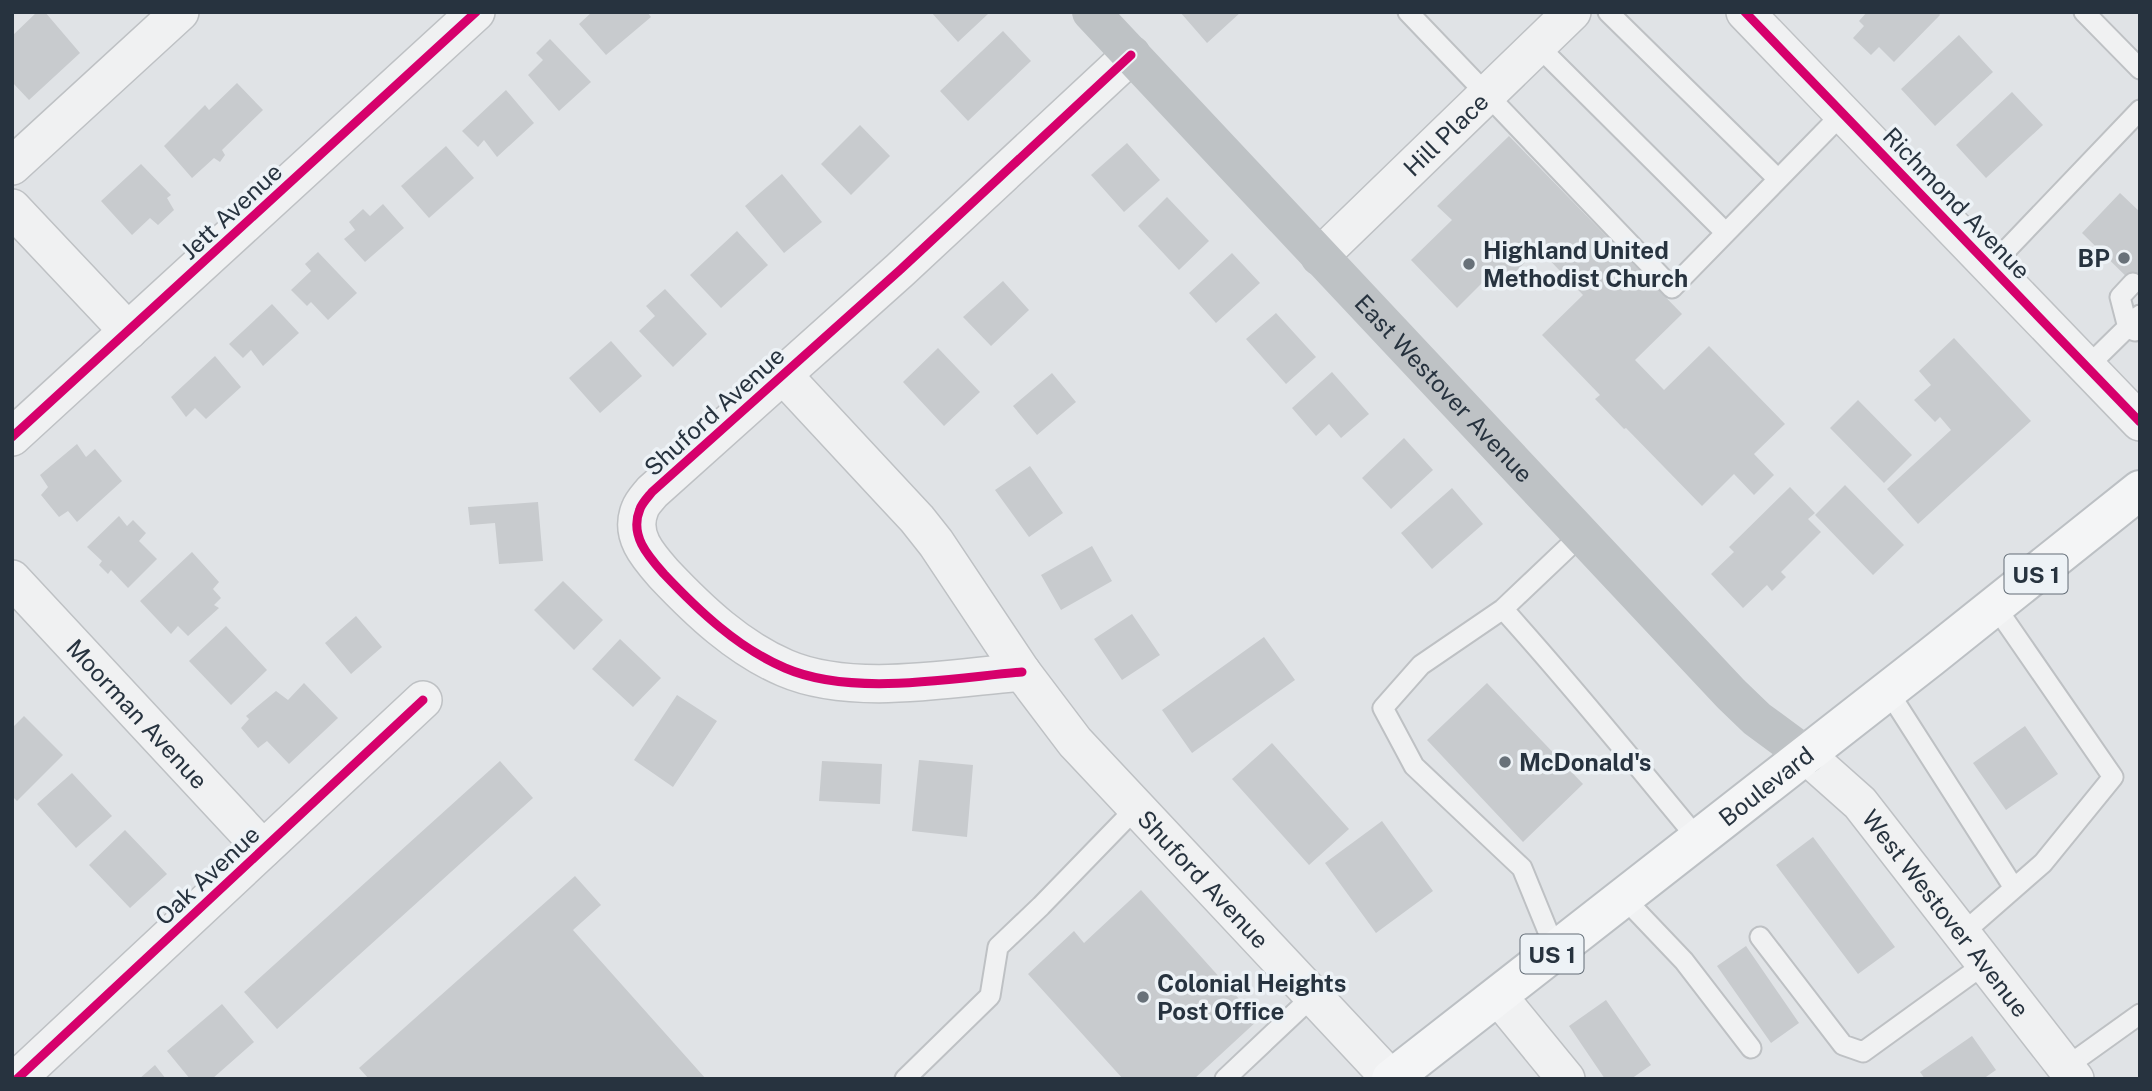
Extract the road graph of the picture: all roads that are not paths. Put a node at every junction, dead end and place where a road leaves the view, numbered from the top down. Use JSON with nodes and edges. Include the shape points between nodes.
{"nodes":[{"id":1,"x":180,"y":12,"type":"edge"},
{"id":2,"x":475,"y":12,"type":"edge"},
{"id":3,"x":1091,"y":12,"type":"edge"},
{"id":4,"x":1408,"y":12,"type":"edge"},
{"id":5,"x":1572,"y":12,"type":"edge"},
{"id":6,"x":1608,"y":12,"type":"edge"},
{"id":7,"x":1745,"y":12,"type":"edge"},
{"id":8,"x":2084,"y":12,"type":"edge"},
{"id":9,"x":1538,"y":46,"type":"junction"},
{"id":10,"x":1131,"y":55,"type":"junction"},
{"id":11,"x":2140,"y":69,"type":"edge"},
{"id":12,"x":1486,"y":96,"type":"junction"},
{"id":13,"x":2140,"y":110,"type":"edge"},
{"id":14,"x":1843,"y":113,"type":"junction"},
{"id":15,"x":12,"y":166,"type":"edge"},
{"id":16,"x":1778,"y":179,"type":"junction"},
{"id":17,"x":12,"y":208,"type":"edge"},
{"id":18,"x":1725,"y":232,"type":"junction"},
{"id":19,"x":1320,"y":256,"type":"junction"},
{"id":20,"x":1991,"y":266,"type":"junction"},
{"id":21,"x":2133,"y":283,"type":"dead end"},
{"id":22,"x":2136,"y":325,"type":"edge"},
{"id":23,"x":128,"y":331,"type":"junction"},
{"id":24,"x":2087,"y":367,"type":"junction"},
{"id":25,"x":783,"y":375,"type":"junction"},
{"id":26,"x":2140,"y":422,"type":"edge"},
{"id":27,"x":12,"y":437,"type":"edge"},
{"id":28,"x":2140,"y":489,"type":"edge"},
{"id":29,"x":1581,"y":534,"type":"junction"},
{"id":30,"x":12,"y":579,"type":"edge"},
{"id":31,"x":1995,"y":606,"type":"junction"},
{"id":32,"x":1503,"y":609,"type":"junction"},
{"id":33,"x":1022,"y":672,"type":"junction"},
{"id":34,"x":1888,"y":691,"type":"junction"},
{"id":35,"x":424,"y":700,"type":"dead end"},
{"id":36,"x":1806,"y":755,"type":"junction"},
{"id":37,"x":1137,"y":807,"type":"junction"},
{"id":38,"x":1698,"y":839,"type":"junction"},
{"id":39,"x":263,"y":849,"type":"junction"},
{"id":40,"x":2014,"y":888,"type":"junction"},
{"id":41,"x":1624,"y":898,"type":"junction"},
{"id":42,"x":1963,"y":933,"type":"junction"},
{"id":43,"x":1760,"y":937,"type":"dead end"},
{"id":44,"x":1556,"y":951,"type":"junction"},
{"id":45,"x":1986,"y":963,"type":"junction"},
{"id":46,"x":1314,"y":995,"type":"junction"},
{"id":47,"x":1498,"y":996,"type":"junction"},
{"id":48,"x":2140,"y":1014,"type":"edge"},
{"id":49,"x":1751,"y":1048,"type":"dead end"},
{"id":50,"x":2071,"y":1073,"type":"edge"},
{"id":51,"x":1565,"y":1078,"type":"edge"},
{"id":52,"x":17,"y":1079,"type":"edge"},
{"id":53,"x":905,"y":1079,"type":"edge"},
{"id":54,"x":1225,"y":1079,"type":"edge"},
{"id":55,"x":1391,"y":1079,"type":"edge"}],
"edges":[{"from":1,"to":15,"type":"street"},
{"from":2,"to":23,"type":"street","name":"Jett Avenue"},
{"from":3,"to":10,"type":"main road","name":"East Westover Avenue"},
{"from":4,"to":12,"type":"lane"},
{"from":5,"to":9,"type":"street","name":"Hill Place"},
{"from":6,"to":16,"type":"lane"},
{"from":7,"to":14,"type":"street","name":"Richmond Avenue"},
{"from":8,"to":11,"type":"lane"},
{"from":9,"to":12,"type":"street","name":"Hill Place"},
{"from":9,"to":18,"type":"lane"},
{"from":10,"to":19,"type":"main road","name":"East Westover Avenue"},
{"from":10,"to":25,"type":"street","name":"Shuford Avenue"},
{"from":12,"to":18,"type":"lane","via":[[1672,288]]},
{"from":12,"to":19,"type":"street","name":"Hill Place"},
{"from":13,"to":20,"type":"lane"},
{"from":14,"to":16,"type":"lane"},
{"from":14,"to":20,"type":"street","name":"Richmond Avenue"},
{"from":16,"to":18,"type":"lane"},
{"from":17,"to":23,"type":"street"},
{"from":19,"to":29,"type":"main road","name":"East Westover Avenue"},
{"from":20,"to":24,"type":"street","name":"Richmond Avenue"},
{"from":21,"to":22,"type":"lane","via":[[2120,298]]},
{"from":22,"to":24,"type":"lane"},
{"from":23,"to":27,"type":"street","name":"Jett Avenue"},
{"from":24,"to":26,"type":"street","name":"Richmond Avenue"},
{"from":25,"to":33,"type":"street","name":"Shuford Avenue","via":[[917,519]]},
{"from":25,"to":33,"type":"street","name":"Shuford Avenue","via":[[652,492],[640,509],[636,529],[644,552],[717,626],[787,669],[824,680],[872,685]]},
{"from":28,"to":31,"type":"main road","name":"Boulevard","number":"US 1"},
{"from":29,"to":32,"type":"lane"},
{"from":29,"to":36,"type":"main road","name":"East Westover Avenue","via":[[1731,694]]},
{"from":30,"to":39,"type":"street","name":"Moorman Avenue"},
{"from":31,"to":34,"type":"main road","name":"Boulevard","number":"US 1"},
{"from":31,"to":40,"type":"lane","via":[[2113,777],[2043,863]]},
{"from":32,"to":38,"type":"lane"},
{"from":32,"to":44,"type":"lane","via":[[1421,665],[1383,708],[1415,766],[1522,868]]},
{"from":33,"to":37,"type":"street","name":"Shuford Avenue","via":[[1076,742]]},
{"from":34,"to":36,"type":"main road","name":"Boulevard","number":"US 1"},
{"from":34,"to":40,"type":"lane"},
{"from":35,"to":39,"type":"street","name":"Oak Avenue"},
{"from":36,"to":38,"type":"main road","name":"Boulevard","number":"US 1"},
{"from":36,"to":42,"type":"street","name":"West Westover Avenue","via":[[1860,803]]},
{"from":37,"to":46,"type":"street","name":"Shuford Avenue"},
{"from":37,"to":53,"type":"lane","via":[[998,947],[990,996]]},
{"from":38,"to":41,"type":"main road","name":"Boulevard","number":"US 1"},
{"from":39,"to":52,"type":"street","name":"Oak Avenue"},
{"from":40,"to":42,"type":"lane"},
{"from":41,"to":44,"type":"main road","name":"Boulevard","number":"US 1"},
{"from":41,"to":49,"type":"lane","via":[[1684,961]]},
{"from":42,"to":45,"type":"street","name":"West Westover Avenue"},
{"from":43,"to":45,"type":"lane","via":[[1843,1045],[1863,1052]]},
{"from":44,"to":47,"type":"main road","name":"Boulevard","number":"US 1"},
{"from":45,"to":50,"type":"street","name":"West Westover Avenue"},
{"from":46,"to":54,"type":"lane"},
{"from":46,"to":55,"type":"street","name":"Shuford Avenue"},
{"from":47,"to":51,"type":"street"},
{"from":47,"to":55,"type":"main road","name":"Boulevard","number":"US 1"},
{"from":48,"to":50,"type":"lane"}]}
